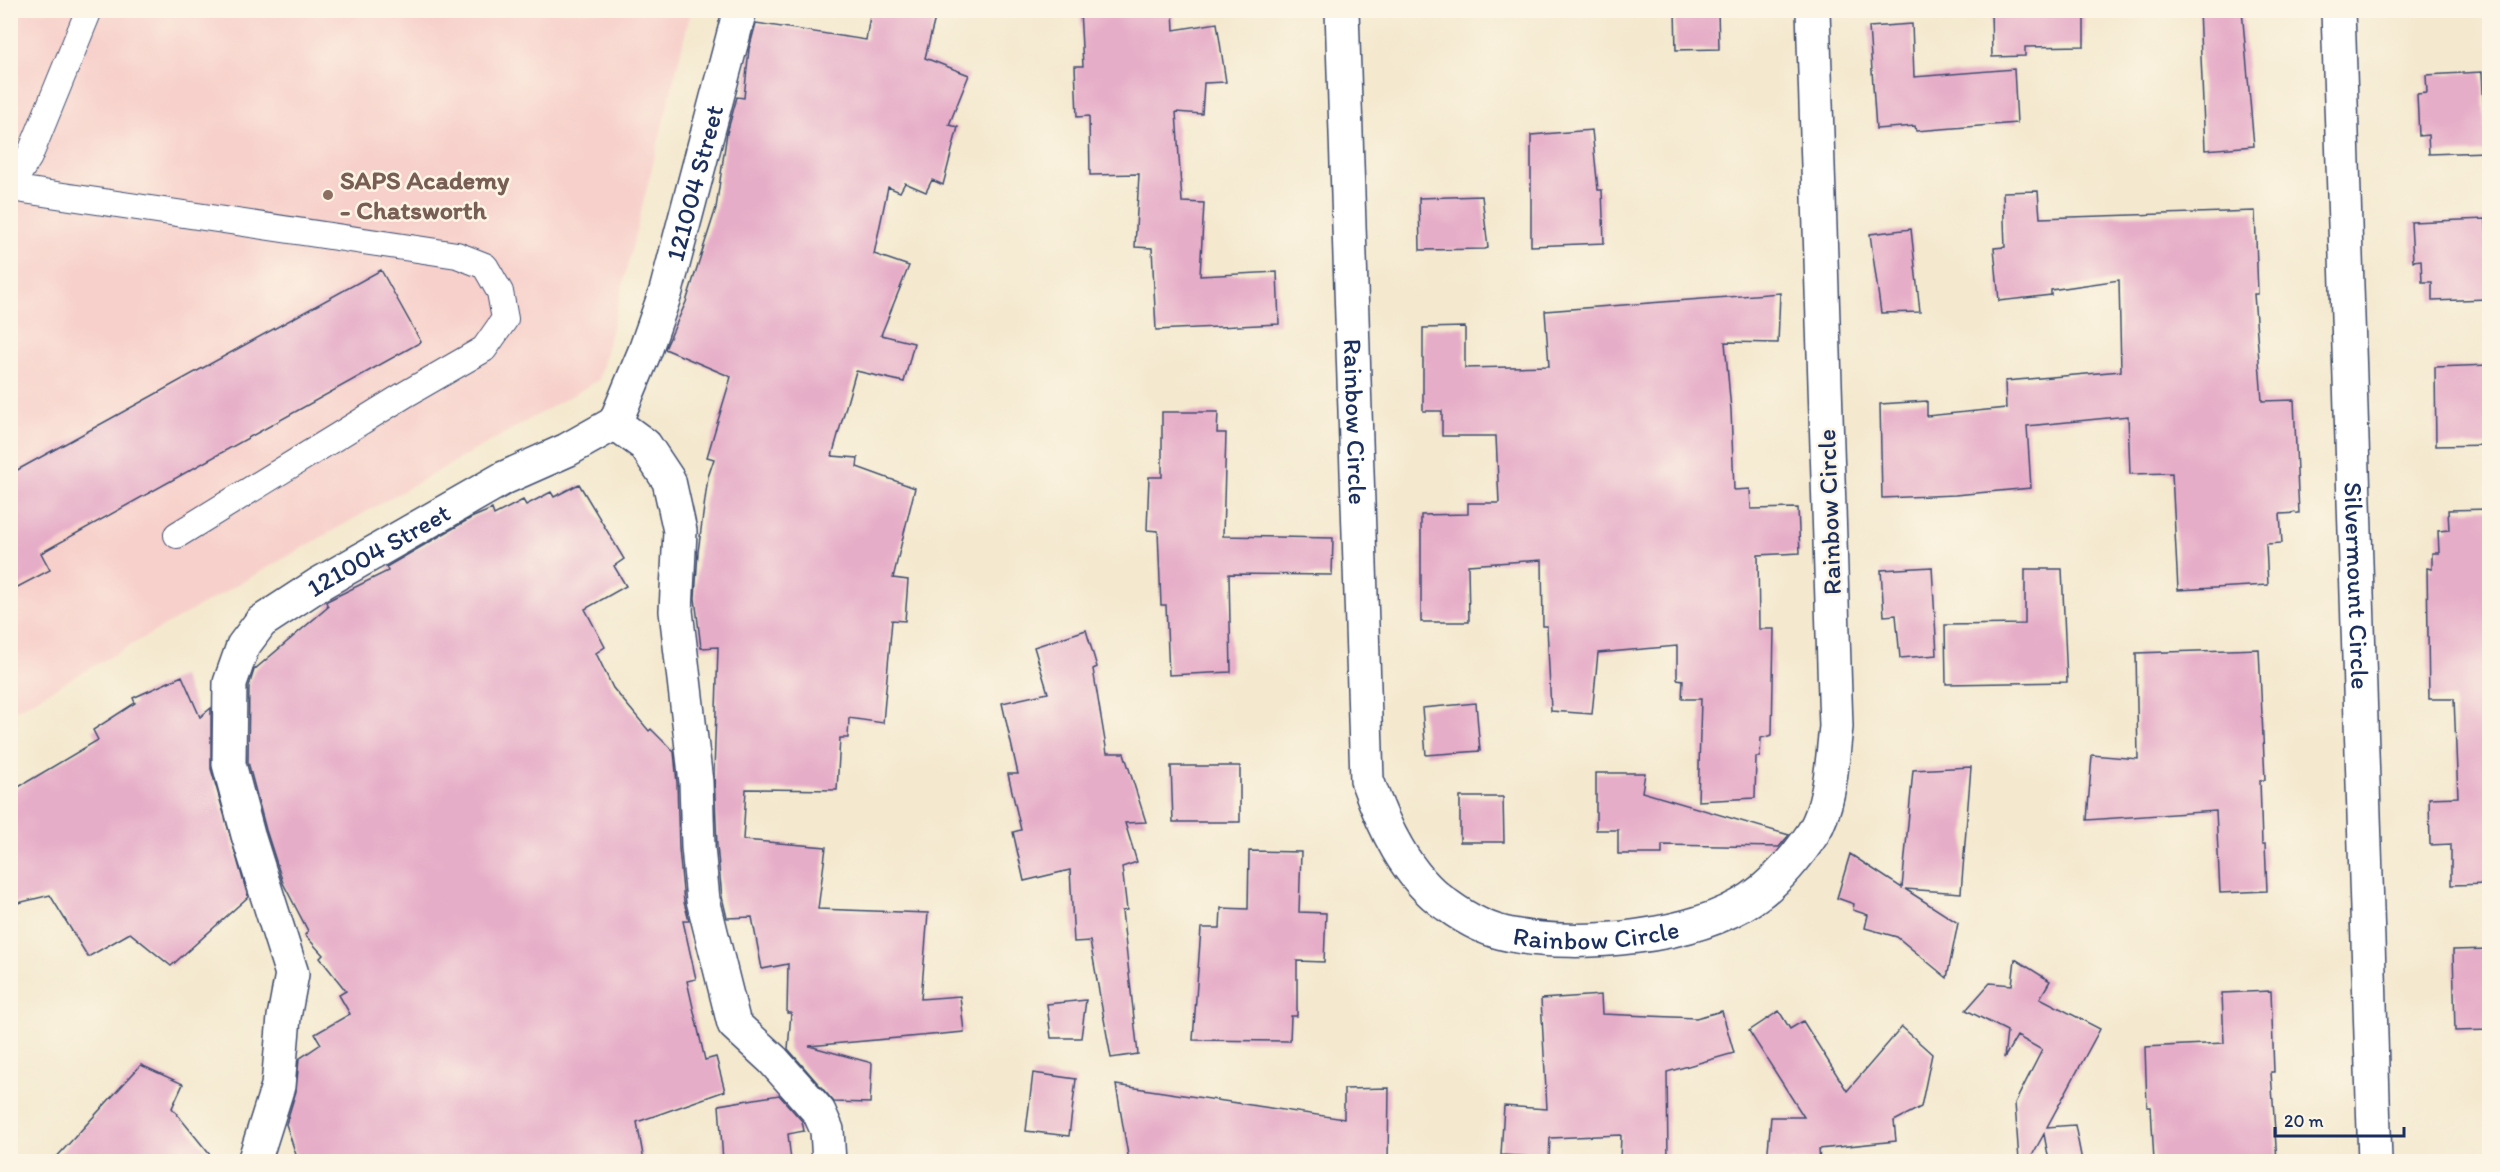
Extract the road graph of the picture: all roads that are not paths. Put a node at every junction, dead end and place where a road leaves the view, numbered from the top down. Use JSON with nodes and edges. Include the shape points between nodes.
{"nodes":[{"id":1,"x":89,"y":10,"type":"edge"},
{"id":2,"x":740,"y":10,"type":"edge"},
{"id":3,"x":1342,"y":10,"type":"edge"},
{"id":4,"x":1813,"y":10,"type":"edge"},
{"id":5,"x":2338,"y":10,"type":"edge"},
{"id":6,"x":10,"y":188,"type":"edge"},
{"id":7,"x":615,"y":423,"type":"junction"},
{"id":8,"x":177,"y":535,"type":"dead end"},
{"id":9,"x":254,"y":1161,"type":"edge"},
{"id":10,"x":830,"y":1161,"type":"edge"},
{"id":11,"x":2375,"y":1161,"type":"edge"}],
"edges":[{"from":1,"to":6,"type":"lane","via":[[29,157]]},
{"from":2,"to":7,"type":"street","name":"121004 Street","via":[[666,291]]},
{"from":3,"to":4,"type":"street","name":"Rainbow Circle","via":[[1367,780],[1402,854],[1417,877],[1444,903],[1473,922],[1510,935],[1556,941],[1673,930],[1711,919],[1751,899],[1785,869],[1814,832],[1828,792],[1836,727]]},
{"from":5,"to":11,"type":"street","name":"Silvermount Circle"},
{"from":6,"to":8,"type":"lane","via":[[457,255],[485,266],[500,292],[505,319],[484,350],[406,393]]},
{"from":7,"to":9,"type":"street","name":"121004 Street","via":[[504,478],[319,584],[261,622],[243,646],[230,683],[229,764],[292,974],[278,1086]]},
{"from":7,"to":10,"type":"street","via":[[645,446],[669,481],[680,531],[676,611],[696,782],[703,900],[734,1024],[773,1060],[819,1112],[827,1130]]}]}
